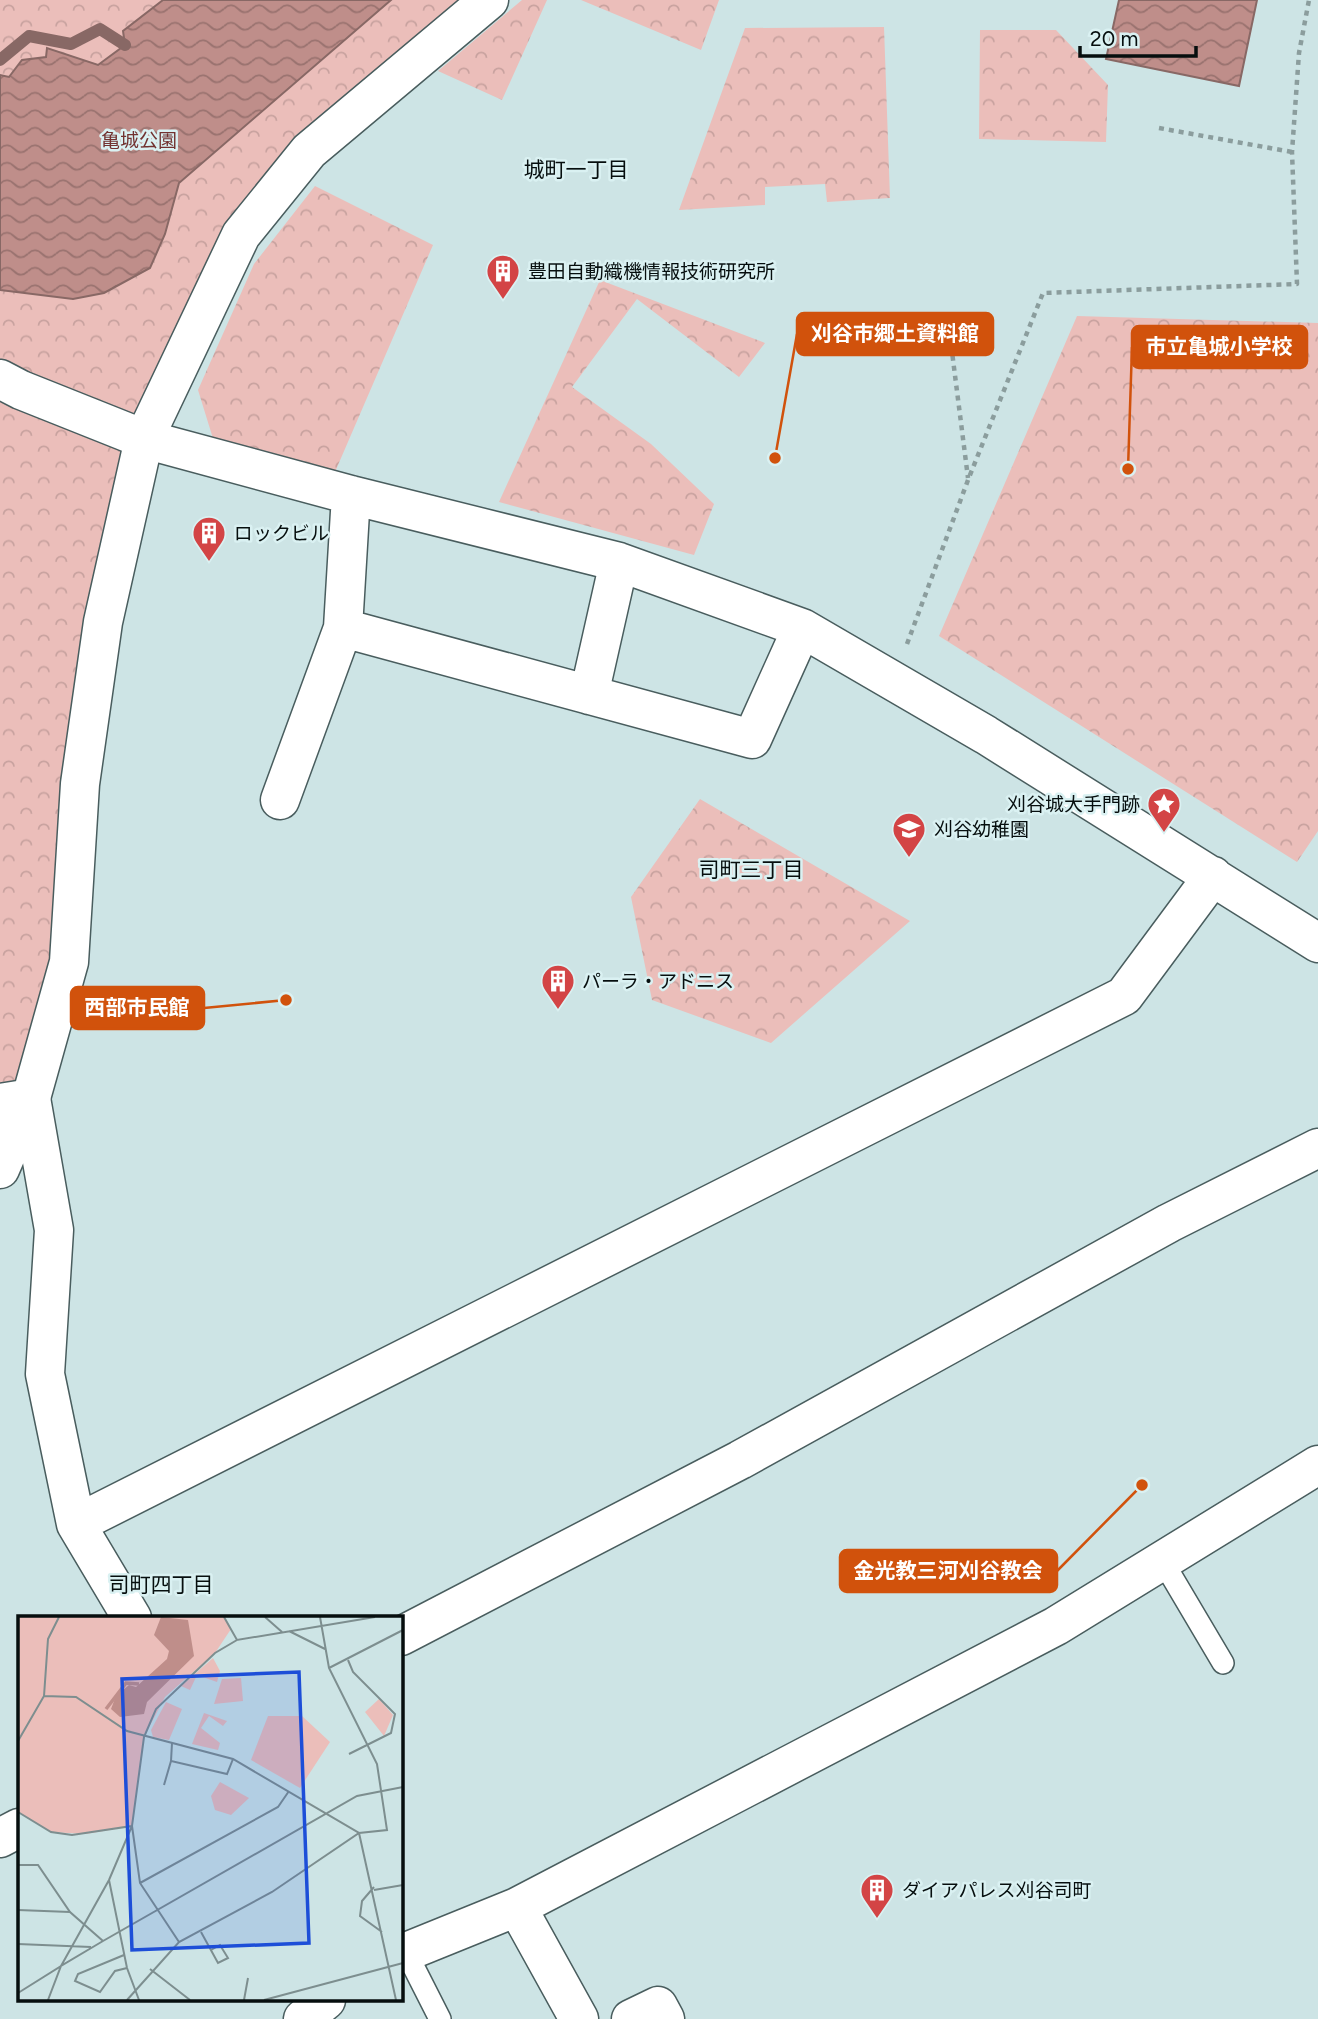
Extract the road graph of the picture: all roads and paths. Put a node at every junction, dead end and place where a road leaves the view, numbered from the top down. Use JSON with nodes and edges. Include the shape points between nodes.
{"nodes":[{"id":1,"x":489,"y":0,"type":"edge"},
{"id":2,"x":1309,"y":0,"type":"edge"},
{"id":3,"x":1160,"y":128,"type":"dead end"},
{"id":4,"x":1292,"y":152,"type":"junction"},
{"id":5,"x":950,"y":336,"type":"dead end"},
{"id":6,"x":0,"y":379,"type":"edge"},
{"id":7,"x":144,"y":439,"type":"junction"},
{"id":8,"x":968,"y":480,"type":"junction"},
{"id":9,"x":351,"y":495,"type":"junction"},
{"id":10,"x":618,"y":562,"type":"junction"},
{"id":11,"x":343,"y":628,"type":"junction"},
{"id":12,"x":802,"y":628,"type":"junction"},
{"id":13,"x":893,"y":681,"type":"junction"},
{"id":14,"x":589,"y":695,"type":"junction"},
{"id":15,"x":280,"y":800,"type":"dead end"},
{"id":16,"x":1213,"y":876,"type":"junction"},
{"id":17,"x":1318,"y":943,"type":"edge"},
{"id":18,"x":15,"y":1101,"type":"edge"},
{"id":19,"x":1318,"y":1148,"type":"edge"},
{"id":20,"x":0,"y":1169,"type":"edge"},
{"id":21,"x":1318,"y":1465,"type":"edge"},
{"id":22,"x":76,"y":1524,"type":"junction"},
{"id":23,"x":1162,"y":1560,"type":"junction"},
{"id":24,"x":131,"y":1616,"type":"edge"},
{"id":25,"x":402,"y":1635,"type":"edge"},
{"id":26,"x":1223,"y":1663,"type":"dead end"},
{"id":27,"x":18,"y":1829,"type":"edge"},
{"id":28,"x":0,"y":1838,"type":"edge"},
{"id":29,"x":517,"y":1907,"type":"junction"},
{"id":30,"x":403,"y":1953,"type":"edge"},
{"id":31,"x":324,"y":2002,"type":"edge"},
{"id":32,"x":303,"y":2019,"type":"edge"},
{"id":33,"x":440,"y":2019,"type":"edge"},
{"id":34,"x":579,"y":2019,"type":"edge"},
{"id":35,"x":631,"y":2019,"type":"edge"},
{"id":36,"x":665,"y":2019,"type":"edge"}],
"edges":[{"from":1,"to":7,"type":"street","via":[[309,151],[241,235]]},
{"from":2,"to":4,"type":"path","via":[[1299,53]]},
{"from":3,"to":4,"type":"path"},
{"from":4,"to":8,"type":"path","via":[[1297,284],[1043,293]]},
{"from":5,"to":8,"type":"path"},
{"from":6,"to":7,"type":"street"},
{"from":7,"to":9,"type":"street"},
{"from":7,"to":18,"type":"street","via":[[103,622],[80,784],[69,962]]},
{"from":8,"to":13,"type":"path"},
{"from":9,"to":10,"type":"street"},
{"from":9,"to":11,"type":"street"},
{"from":10,"to":12,"type":"street"},
{"from":10,"to":14,"type":"street"},
{"from":11,"to":14,"type":"street"},
{"from":11,"to":15,"type":"street"},
{"from":12,"to":13,"type":"street"},
{"from":12,"to":14,"type":"street","via":[[752,739]]},
{"from":13,"to":16,"type":"street"},
{"from":16,"to":17,"type":"street"},
{"from":16,"to":22,"type":"street","via":[[1124,996]]},
{"from":18,"to":20,"type":"street"},
{"from":18,"to":22,"type":"street","via":[[54,1230],[45,1374]]},
{"from":19,"to":25,"type":"street","via":[[1169,1223],[740,1461]]},
{"from":21,"to":23,"type":"street"},
{"from":22,"to":24,"type":"street"},
{"from":23,"to":26,"type":"lane"},
{"from":23,"to":29,"type":"street","via":[[1056,1626]]},
{"from":27,"to":28,"type":"street"},
{"from":29,"to":30,"type":"street"},
{"from":29,"to":34,"type":"street"},
{"from":30,"to":33,"type":"lane"},
{"from":31,"to":32,"type":"street"},
{"from":35,"to":36,"type":"street","via":[[658,2006]]}]}
